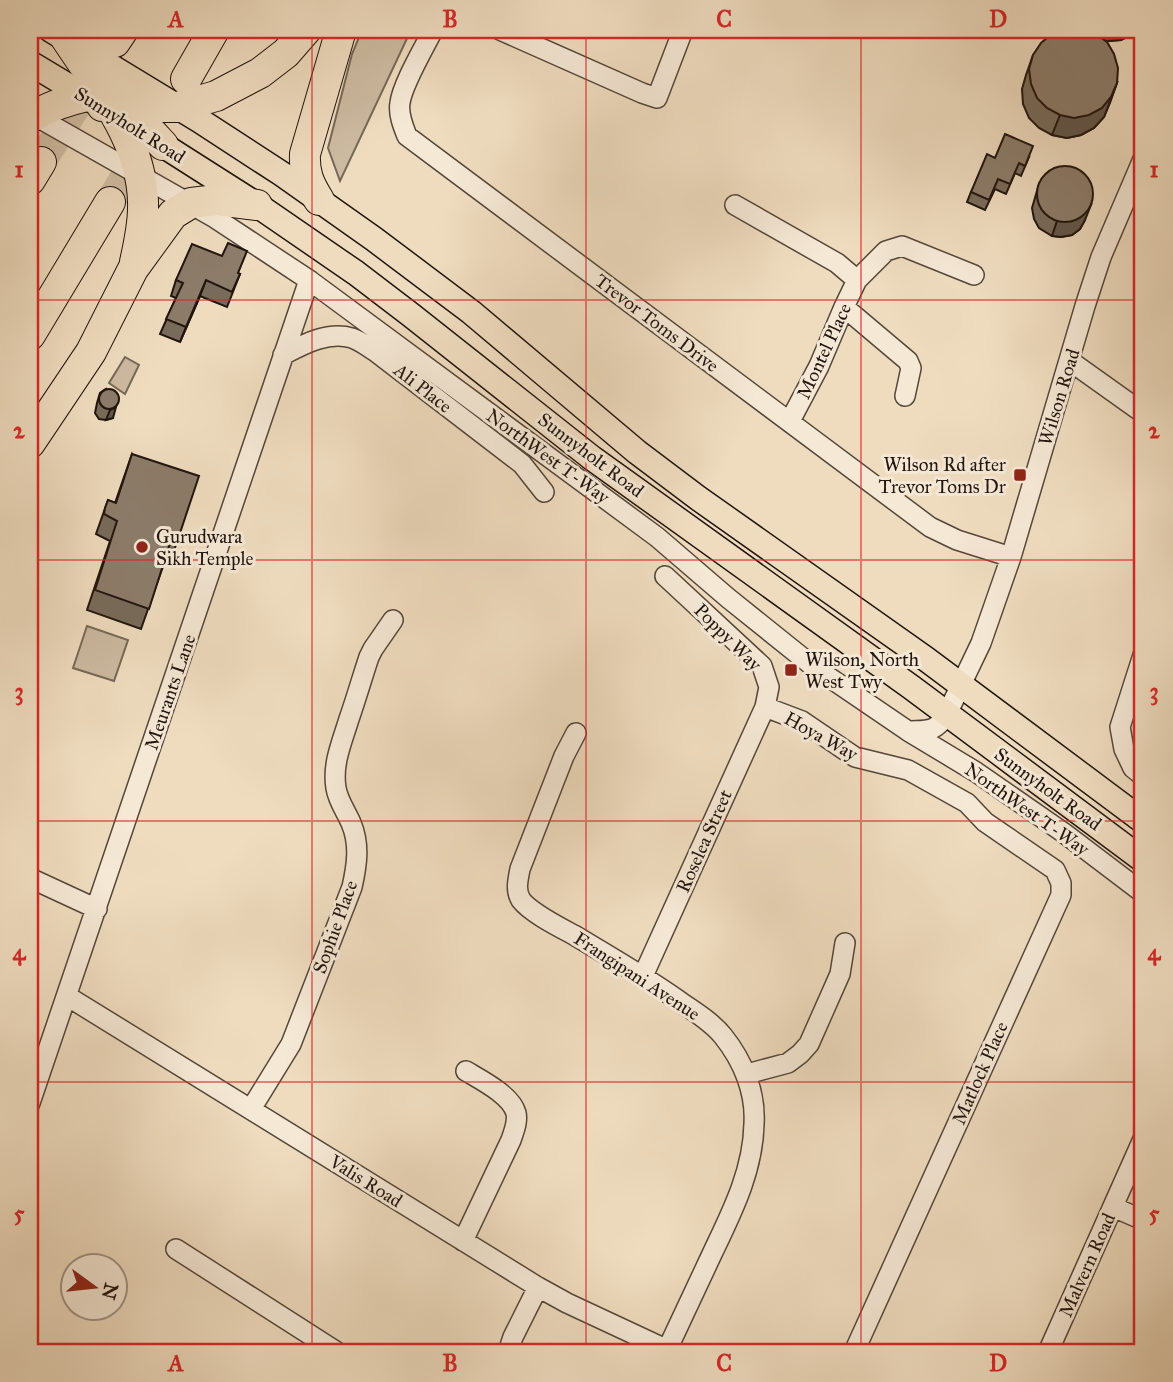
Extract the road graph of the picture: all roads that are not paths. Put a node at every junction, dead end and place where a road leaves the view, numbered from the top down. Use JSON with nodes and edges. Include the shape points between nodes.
{"nodes":[{"id":1,"x":214,"y":30,"type":"edge"},
{"id":2,"x":306,"y":30,"type":"edge"},
{"id":3,"x":341,"y":30,"type":"edge"},
{"id":4,"x":433,"y":30,"type":"edge"},
{"id":5,"x":500,"y":30,"type":"edge"},
{"id":6,"x":683,"y":30,"type":"edge"},
{"id":7,"x":89,"y":37,"type":"edge"},
{"id":8,"x":30,"y":63,"type":"edge"},
{"id":9,"x":174,"y":93,"type":"junction"},
{"id":10,"x":109,"y":102,"type":"junction"},
{"id":11,"x":31,"y":116,"type":"edge"},
{"id":12,"x":163,"y":145,"type":"joint"},
{"id":13,"x":1141,"y":171,"type":"edge"},
{"id":14,"x":140,"y":174,"type":"junction"},
{"id":15,"x":318,"y":200,"type":"junction"},
{"id":16,"x":110,"y":202,"type":"tunnel mouth"},
{"id":17,"x":191,"y":203,"type":"junction"},
{"id":18,"x":257,"y":205,"type":"junction"},
{"id":19,"x":735,"y":205,"type":"dead end"},
{"id":20,"x":133,"y":269,"type":"junction"},
{"id":21,"x":974,"y":275,"type":"dead end"},
{"id":22,"x":309,"y":280,"type":"junction"},
{"id":23,"x":857,"y":281,"type":"junction"},
{"id":24,"x":844,"y":307,"type":"junction"},
{"id":25,"x":30,"y":335,"type":"edge"},
{"id":26,"x":283,"y":355,"type":"junction"},
{"id":27,"x":1070,"y":361,"type":"junction"},
{"id":28,"x":905,"y":396,"type":"dead end"},
{"id":29,"x":1143,"y":412,"type":"edge"},
{"id":30,"x":790,"y":421,"type":"junction"},
{"id":31,"x":30,"y":443,"type":"edge"},
{"id":32,"x":544,"y":492,"type":"dead end"},
{"id":33,"x":1011,"y":556,"type":"junction"},
{"id":34,"x":665,"y":576,"type":"dead end"},
{"id":35,"x":393,"y":620,"type":"dead end"},
{"id":36,"x":1143,"y":655,"type":"edge"},
{"id":37,"x":962,"y":685,"type":"junction"},
{"id":38,"x":765,"y":707,"type":"junction"},
{"id":39,"x":947,"y":715,"type":"junction"},
{"id":40,"x":908,"y":731,"type":"junction"},
{"id":41,"x":576,"y":733,"type":"dead end"},
{"id":42,"x":1143,"y":776,"type":"edge"},
{"id":43,"x":1143,"y":821,"type":"edge"},
{"id":44,"x":985,"y":822,"type":"joint"},
{"id":45,"x":1143,"y":860,"type":"edge"},
{"id":46,"x":30,"y":878,"type":"edge"},
{"id":47,"x":1143,"y":893,"type":"edge"},
{"id":48,"x":97,"y":909,"type":"junction"},
{"id":49,"x":845,"y":943,"type":"dead end"},
{"id":50,"x":643,"y":976,"type":"junction"},
{"id":51,"x":67,"y":996,"type":"junction"},
{"id":52,"x":466,"y":1070,"type":"dead end"},
{"id":53,"x":747,"y":1074,"type":"junction"},
{"id":54,"x":30,"y":1103,"type":"edge"},
{"id":55,"x":251,"y":1109,"type":"junction"},
{"id":56,"x":1143,"y":1139,"type":"edge"},
{"id":57,"x":1113,"y":1207,"type":"junction"},
{"id":58,"x":1143,"y":1220,"type":"edge"},
{"id":59,"x":463,"y":1241,"type":"junction"},
{"id":60,"x":176,"y":1249,"type":"dead end"},
{"id":61,"x":538,"y":1287,"type":"junction"},
{"id":62,"x":669,"y":1351,"type":"edge"},
{"id":63,"x":337,"y":1352,"type":"edge"},
{"id":64,"x":508,"y":1352,"type":"edge"},
{"id":65,"x":854,"y":1352,"type":"edge"},
{"id":66,"x":1048,"y":1352,"type":"edge"}],
"edges":[{"from":1,"to":9,"type":"highway"},
{"from":2,"to":9,"type":"highway","via":[[260,73],[216,96]]},
{"from":3,"to":15,"type":"highway","via":[[305,154],[304,169]]},
{"from":4,"to":30,"type":"street","name":"Trevor Toms Drive","via":[[400,103],[407,136]]},
{"from":5,"to":6,"type":"street","via":[[657,98]]},
{"from":7,"to":9,"type":"main road","name":"Sunnyholt Road"},
{"from":7,"to":10,"type":"highway"},
{"from":8,"to":10,"type":"main road","name":"Sunnyholt Road"},
{"from":9,"to":10,"type":"highway"},
{"from":9,"to":15,"type":"main road","name":"Sunnyholt Road"},
{"from":10,"to":11,"type":"highway","via":[[69,99]]},
{"from":10,"to":12,"type":"highway"},
{"from":10,"to":14,"type":"highway"},
{"from":11,"to":14,"type":"street","name":"NorthWest T-Way"},
{"from":12,"to":18,"type":"main road","name":"Sunnyholt Road"},
{"from":13,"to":27,"type":"street","name":"Wilson Road","via":[[1101,257]]},
{"from":14,"to":17,"type":"street","name":"NorthWest T-Way"},
{"from":14,"to":20,"type":"highway","via":[[143,208]]},
{"from":15,"to":37,"type":"main road","name":"Sunnyholt Road","via":[[435,284],[668,475]]},
{"from":16,"to":25,"type":"highway"},
{"from":17,"to":18,"type":"highway","via":[[216,200]]},
{"from":17,"to":20,"type":"highway","via":[[173,214]]},
{"from":17,"to":22,"type":"street","name":"NorthWest T-Way"},
{"from":18,"to":39,"type":"main road","name":"Sunnyholt Road","via":[[411,314],[592,457]]},
{"from":19,"to":23,"type":"street","via":[[837,263]]},
{"from":20,"to":31,"type":"highway","via":[[91,352]]},
{"from":21,"to":23,"type":"street","name":"Montel Place","via":[[902,246],[887,251]]},
{"from":22,"to":26,"type":"street","name":"Meurants Lane"},
{"from":22,"to":40,"type":"street","name":"NorthWest T-Way","via":[[657,537],[814,667]]},
{"from":23,"to":24,"type":"street","name":"Montel Place"},
{"from":24,"to":28,"type":"street","via":[[908,361],[911,368]]},
{"from":24,"to":30,"type":"street","name":"Montel Place"},
{"from":26,"to":32,"type":"street","name":"Ali Place","via":[[326,337],[359,341],[522,464]]},
{"from":26,"to":48,"type":"street","name":"Meurants Lane"},
{"from":27,"to":29,"type":"street"},
{"from":27,"to":33,"type":"street","name":"Wilson Road"},
{"from":30,"to":33,"type":"street","name":"Trevor Toms Drive","via":[[930,527]]},
{"from":33,"to":37,"type":"street","name":"Wilson Road"},
{"from":34,"to":38,"type":"street","name":"Poppy Way","via":[[762,666],[769,687]]},
{"from":35,"to":55,"type":"street","name":"Sophie Place","via":[[369,657],[335,768],[336,790],[358,852],[352,887],[290,1044]]},
{"from":36,"to":42,"type":"street","via":[[1120,727],[1124,749],[1133,768]]},
{"from":37,"to":39,"type":"street","name":"Wilson Road"},
{"from":37,"to":43,"type":"main road","name":"Sunnyholt Road"},
{"from":38,"to":44,"type":"street","name":"Hoya Way","via":[[802,721],[855,757],[908,770],[968,803]]},
{"from":38,"to":50,"type":"street","name":"Roselea Street"},
{"from":39,"to":40,"type":"street","via":[[934,729]]},
{"from":39,"to":45,"type":"main road","name":"Sunnyholt Road"},
{"from":40,"to":47,"type":"street","name":"NorthWest T-Way","via":[[976,772]]},
{"from":41,"to":50,"type":"street","name":"Frangipani Avenue","via":[[516,885],[521,899],[538,914]]},
{"from":44,"to":65,"type":"street","name":"Matlock Place","via":[[1055,870],[1061,895]]},
{"from":46,"to":48,"type":"street"},
{"from":48,"to":51,"type":"street","name":"Meurants Lane"},
{"from":49,"to":53,"type":"street","via":[[840,974],[809,1044],[788,1063]]},
{"from":50,"to":53,"type":"street","name":"Frangipani Avenue","via":[[702,1016],[722,1035]]},
{"from":51,"to":54,"type":"street","name":"Meurants Lane"},
{"from":51,"to":55,"type":"street","name":"Valis Road"},
{"from":52,"to":59,"type":"street","via":[[511,1103],[516,1126]]},
{"from":53,"to":62,"type":"street","name":"Frangipani Avenue","via":[[755,1121],[746,1176]]},
{"from":55,"to":59,"type":"street","name":"Valis Road"},
{"from":56,"to":57,"type":"street","name":"Malvern Road"},
{"from":57,"to":58,"type":"street"},
{"from":57,"to":66,"type":"street","name":"Malvern Road"},
{"from":59,"to":61,"type":"street","name":"Valis Road"},
{"from":60,"to":63,"type":"street"},
{"from":61,"to":62,"type":"street","name":"Valis Road"},
{"from":61,"to":64,"type":"street"}]}
